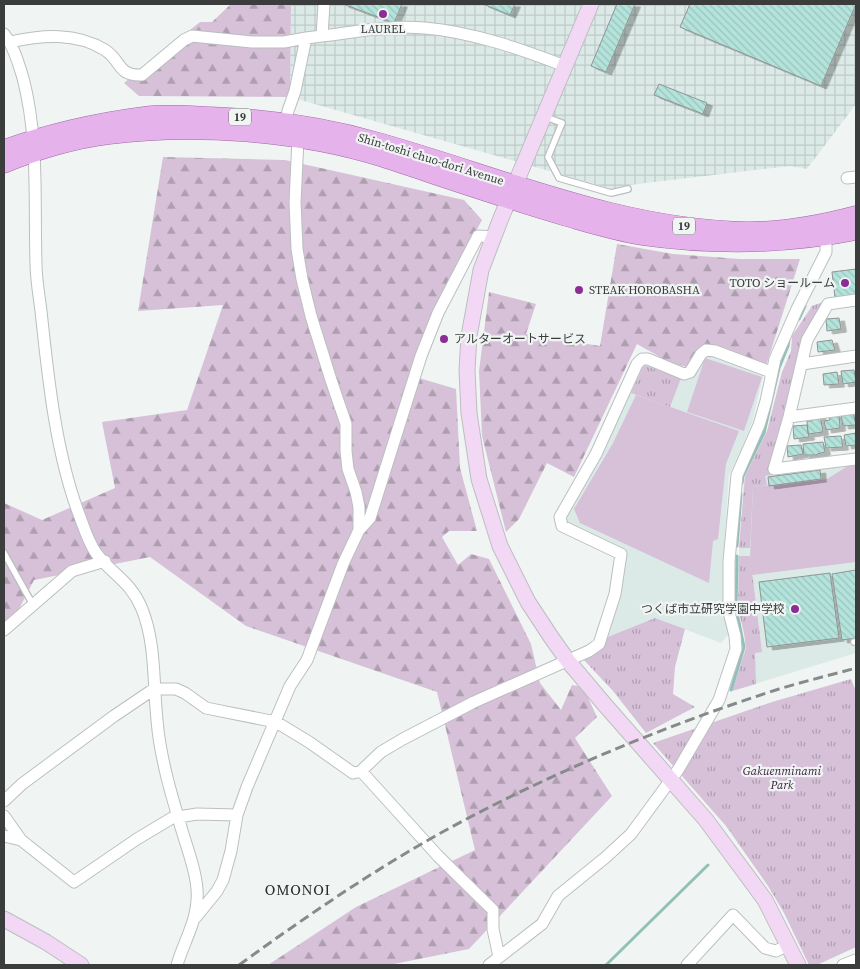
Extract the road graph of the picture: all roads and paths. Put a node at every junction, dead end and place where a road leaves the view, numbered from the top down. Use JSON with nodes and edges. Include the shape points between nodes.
{"nodes":[{"id":1,"x":324,"y":4,"type":"edge"},
{"id":2,"x":591,"y":4,"type":"edge"},
{"id":3,"x":322,"y":36,"type":"junction"},
{"id":4,"x":7,"y":38,"type":"edge"},
{"id":5,"x":306,"y":38,"type":"junction"},
{"id":6,"x":565,"y":66,"type":"junction"},
{"id":7,"x":544,"y":116,"type":"junction"},
{"id":8,"x":286,"y":122,"type":"junction"},
{"id":9,"x":298,"y":139,"type":"junction"},
{"id":10,"x":34,"y":145,"type":"junction"},
{"id":11,"x":4,"y":149,"type":"edge"},
{"id":12,"x":4,"y":164,"type":"edge"},
{"id":13,"x":628,"y":189,"type":"dead end"},
{"id":14,"x":512,"y":192,"type":"junction"},
{"id":15,"x":856,"y":216,"type":"edge"},
{"id":16,"x":856,"y":231,"type":"edge"},
{"id":17,"x":494,"y":237,"type":"junction"},
{"id":18,"x":826,"y":237,"type":"junction"},
{"id":19,"x":856,"y":300,"type":"edge"},
{"id":20,"x":856,"y":356,"type":"edge"},
{"id":21,"x":802,"y":364,"type":"junction"},
{"id":22,"x":771,"y":372,"type":"junction"},
{"id":23,"x":856,"y":408,"type":"edge"},
{"id":24,"x":789,"y":417,"type":"junction"},
{"id":25,"x":856,"y":459,"type":"edge"},
{"id":26,"x":359,"y":530,"type":"junction"},
{"id":27,"x":4,"y":553,"type":"edge"},
{"id":28,"x":105,"y":562,"type":"junction"},
{"id":29,"x":33,"y":605,"type":"junction"},
{"id":30,"x":4,"y":630,"type":"edge"},
{"id":31,"x":568,"y":661,"type":"junction"},
{"id":32,"x":154,"y":689,"type":"junction"},
{"id":33,"x":276,"y":722,"type":"junction"},
{"id":34,"x":360,"y":771,"type":"junction"},
{"id":35,"x":670,"y":780,"type":"junction"},
{"id":36,"x":4,"y":802,"type":"edge"},
{"id":37,"x":237,"y":815,"type":"junction"},
{"id":38,"x":4,"y":816,"type":"edge"},
{"id":39,"x":178,"y":816,"type":"junction"},
{"id":40,"x":4,"y":836,"type":"edge"},
{"id":41,"x":21,"y":840,"type":"junction"},
{"id":42,"x":194,"y":918,"type":"junction"},
{"id":43,"x":4,"y":920,"type":"edge"},
{"id":44,"x":788,"y":945,"type":"junction"},
{"id":45,"x":499,"y":957,"type":"junction"},
{"id":46,"x":856,"y":960,"type":"edge"},
{"id":47,"x":80,"y":965,"type":"edge"},
{"id":48,"x":177,"y":965,"type":"edge"},
{"id":49,"x":489,"y":965,"type":"edge"},
{"id":50,"x":686,"y":965,"type":"edge"},
{"id":51,"x":798,"y":965,"type":"edge"},
{"id":52,"x":843,"y":965,"type":"edge"}],
"edges":[{"from":1,"to":3,"type":"street"},
{"from":2,"to":6,"type":"street"},
{"from":3,"to":5,"type":"street"},
{"from":3,"to":6,"type":"street","via":[[370,30],[422,28],[451,31]]},
{"from":4,"to":5,"type":"street","via":[[62,36],[87,41],[107,51],[124,72],[132,75],[142,75],[192,36],[252,42]]},
{"from":4,"to":10,"type":"street","via":[[18,62],[28,99]]},
{"from":5,"to":8,"type":"street"},
{"from":6,"to":7,"type":"street"},
{"from":7,"to":13,"type":"lane","via":[[562,123],[548,157],[559,178],[611,193]]},
{"from":7,"to":14,"type":"street"},
{"from":8,"to":10,"type":"main road","name":"Shin-toshi chuo-dori Avenue","number":"19","via":[[174,114],[145,116],[60,132]]},
{"from":8,"to":14,"type":"main road","name":"Shin-toshi chuo-dori Avenue","number":"19","via":[[377,141]]},
{"from":9,"to":10,"type":"main road","name":"Shin-toshi chuo-dori Avenue","number":"19","via":[[199,131],[144,132]]},
{"from":9,"to":14,"type":"main road","name":"Shin-toshi chuo-dori Avenue","number":"19"},
{"from":9,"to":26,"type":"street","via":[[297,249],[312,316],[346,424],[348,469],[358,500]]},
{"from":10,"to":11,"type":"main road","name":"Shin-toshi chuo-dori Avenue","number":"19"},
{"from":10,"to":12,"type":"main road","name":"Shin-toshi chuo-dori Avenue","number":"19"},
{"from":10,"to":28,"type":"street","via":[[36,267],[62,460],[80,518],[96,552]]},
{"from":14,"to":15,"type":"main road","name":"Shin-toshi chuo-dori Avenue","number":"19","via":[[662,223],[704,228],[750,231],[790,228]]},
{"from":14,"to":17,"type":"street"},
{"from":14,"to":18,"type":"main road","name":"Shin-toshi chuo-dori Avenue","number":"19","via":[[590,223],[641,236],[705,243]]},
{"from":16,"to":18,"type":"main road","name":"Shin-toshi chuo-dori Avenue","number":"19"},
{"from":17,"to":26,"type":"street","via":[[478,236],[438,314],[370,518]]},
{"from":17,"to":31,"type":"street","via":[[482,270],[469,336],[469,413],[473,448],[479,480],[500,546],[528,602]]},
{"from":18,"to":22,"type":"street","via":[[826,252],[797,309]]},
{"from":19,"to":21,"type":"street","via":[[828,304],[807,340]]},
{"from":20,"to":21,"type":"street"},
{"from":21,"to":24,"type":"street"},
{"from":22,"to":31,"type":"street","via":[[706,350],[690,372],[684,374],[648,358],[637,364],[596,454],[560,517],[562,526],[621,554],[615,594],[599,644]]},
{"from":22,"to":35,"type":"street","via":[[759,425],[737,475],[729,561],[730,612],[736,649],[719,700]]},
{"from":23,"to":24,"type":"street"},
{"from":24,"to":25,"type":"street","via":[[774,469]]},
{"from":26,"to":33,"type":"street","via":[[307,660],[290,686]]},
{"from":27,"to":29,"type":"lane"},
{"from":28,"to":29,"type":"street","via":[[72,571]]},
{"from":28,"to":32,"type":"street","via":[[130,586],[143,611],[152,650]]},
{"from":29,"to":30,"type":"street"},
{"from":31,"to":34,"type":"street","via":[[474,702],[403,738]]},
{"from":31,"to":35,"type":"street"},
{"from":32,"to":33,"type":"street","via":[[176,689],[206,708]]},
{"from":32,"to":36,"type":"street","via":[[22,784]]},
{"from":32,"to":39,"type":"street","via":[[162,752]]},
{"from":33,"to":34,"type":"street","via":[[353,773]]},
{"from":33,"to":37,"type":"street"},
{"from":34,"to":45,"type":"street","via":[[493,910]]},
{"from":35,"to":44,"type":"street","via":[[706,820],[765,900]]},
{"from":35,"to":45,"type":"street","via":[[631,834],[558,896],[542,924]]},
{"from":37,"to":39,"type":"street"},
{"from":37,"to":42,"type":"street","via":[[223,880]]},
{"from":38,"to":41,"type":"street"},
{"from":39,"to":41,"type":"street","via":[[137,839],[74,882]]},
{"from":39,"to":42,"type":"street","via":[[197,891]]},
{"from":40,"to":41,"type":"street"},
{"from":42,"to":48,"type":"street"},
{"from":43,"to":47,"type":"street"},
{"from":44,"to":50,"type":"street","via":[[776,951],[765,948],[733,915]]},
{"from":44,"to":51,"type":"street"},
{"from":45,"to":49,"type":"street"},
{"from":46,"to":52,"type":"street"}]}
